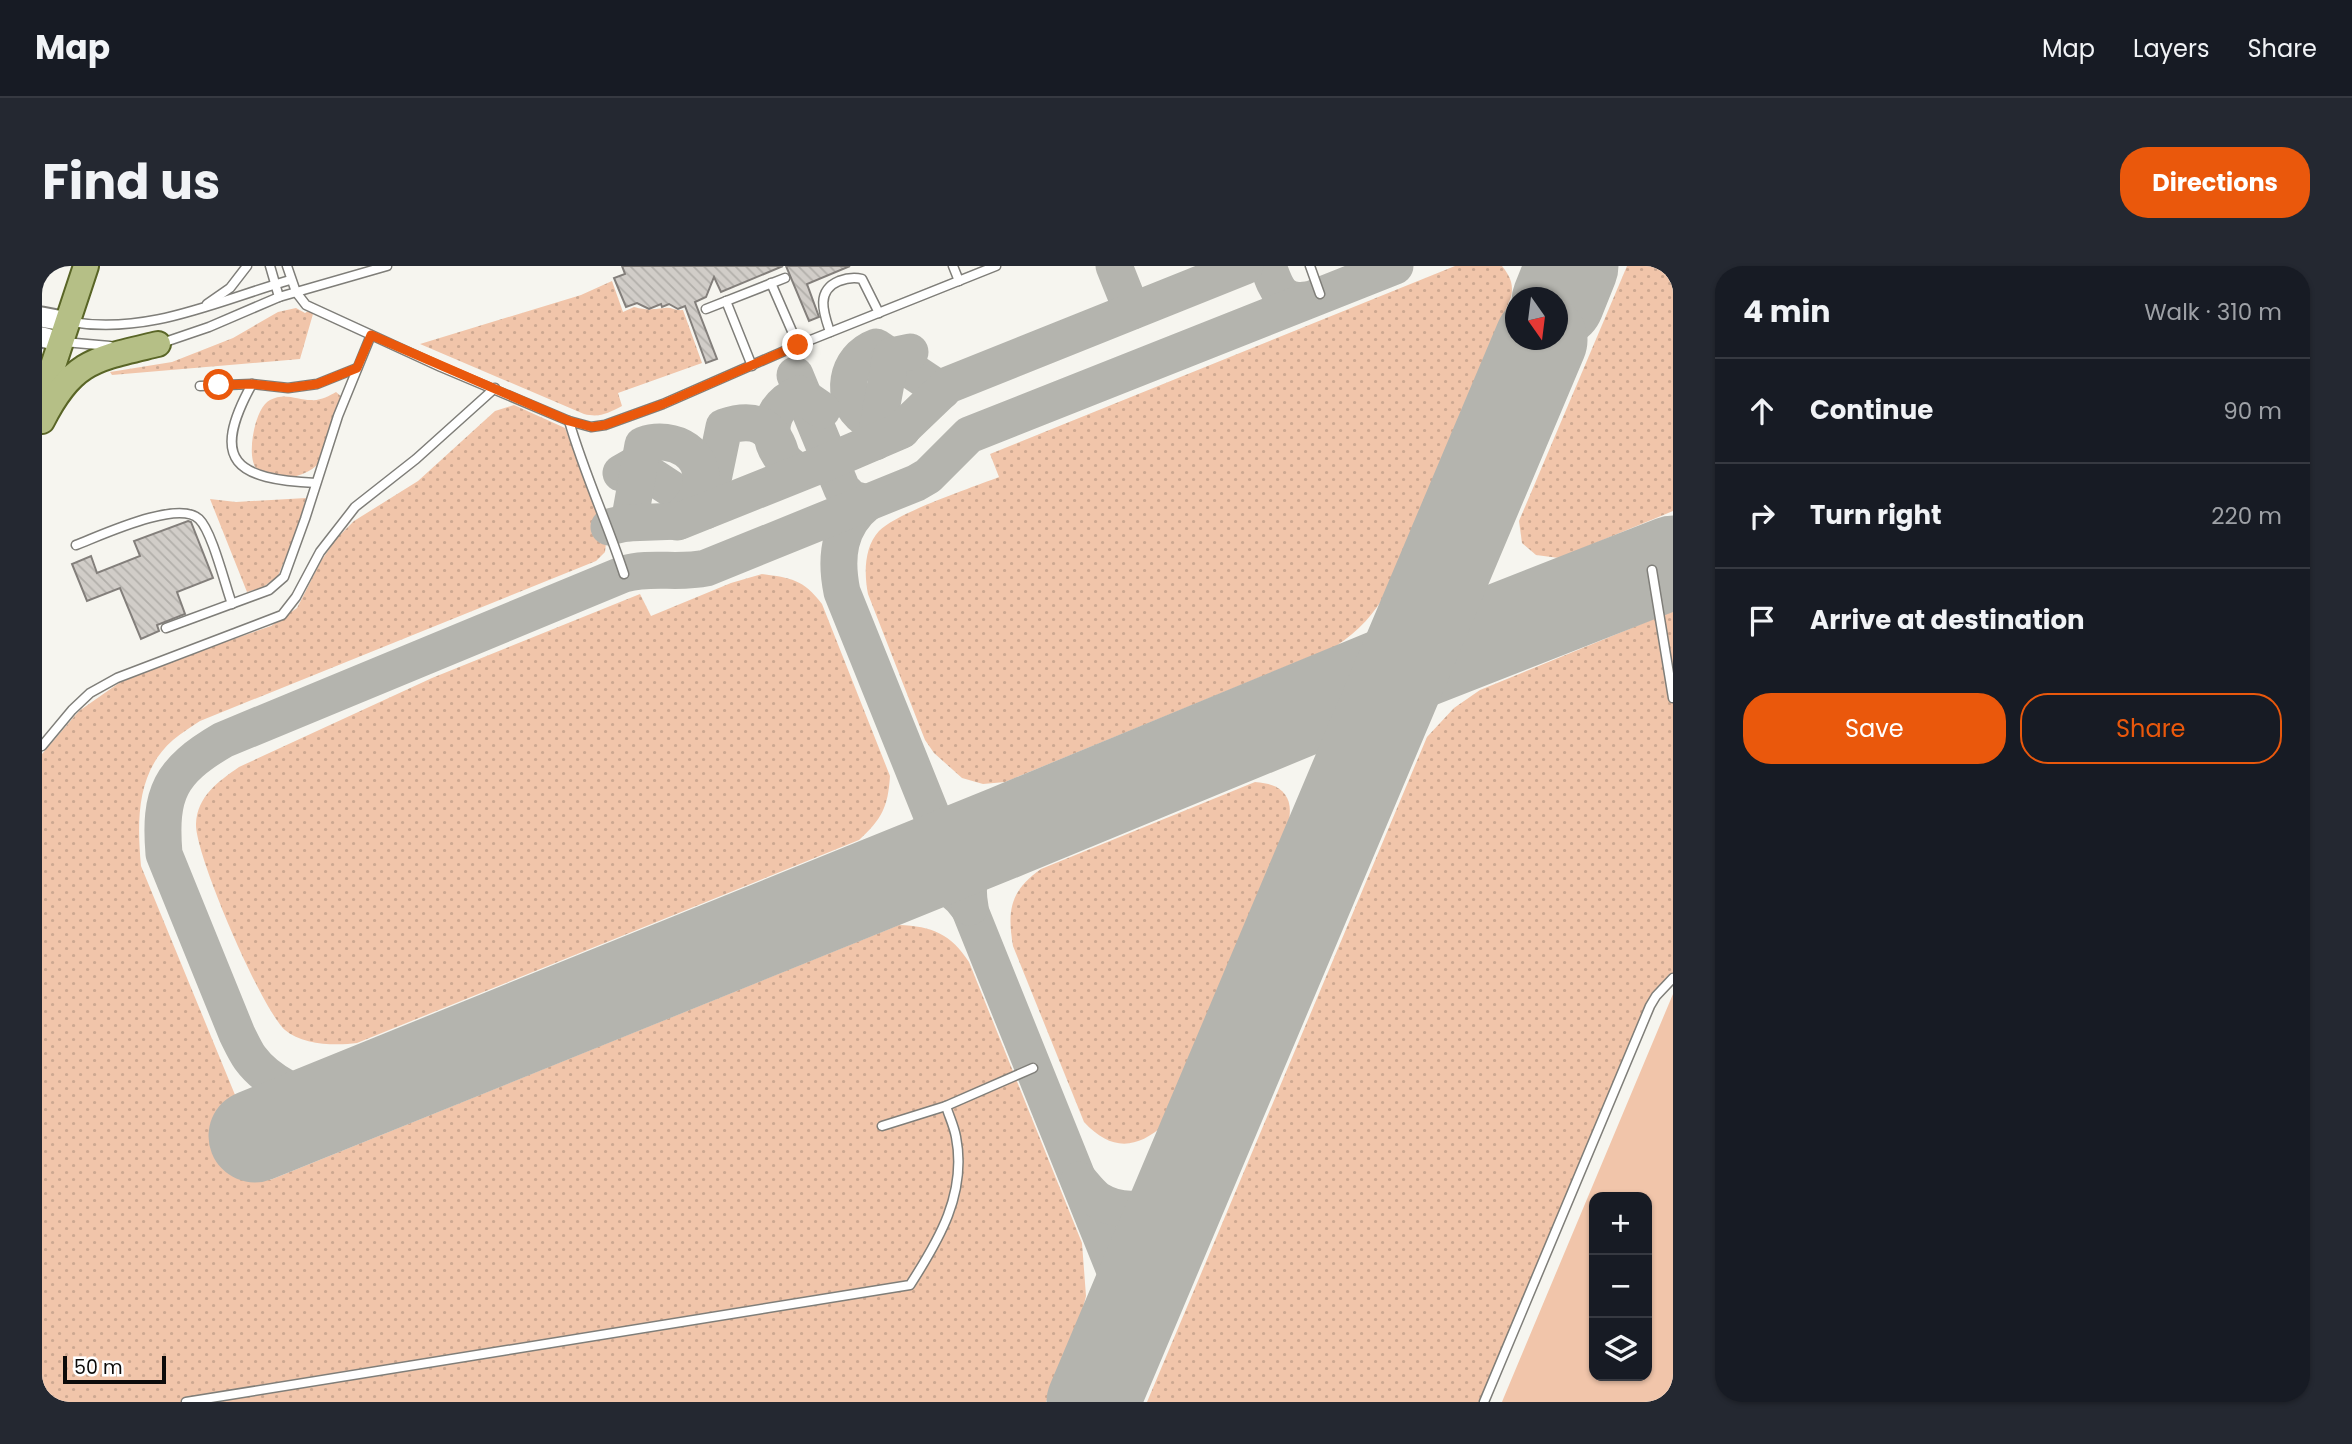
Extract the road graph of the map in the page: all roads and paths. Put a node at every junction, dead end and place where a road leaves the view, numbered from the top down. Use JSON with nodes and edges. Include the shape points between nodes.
{"nodes":[{"id":1,"x":86,"y":266,"type":"edge"},
{"id":2,"x":247,"y":266,"type":"edge"},
{"id":3,"x":271,"y":266,"type":"edge"},
{"id":4,"x":287,"y":266,"type":"edge"},
{"id":5,"x":953,"y":266,"type":"edge"},
{"id":6,"x":996,"y":266,"type":"edge"},
{"id":7,"x":1310,"y":266,"type":"edge"},
{"id":8,"x":382,"y":271,"type":"edge"},
{"id":9,"x":785,"y":278,"type":"dead end"},
{"id":10,"x":290,"y":279,"type":"junction"},
{"id":11,"x":959,"y":281,"type":"junction"},
{"id":12,"x":771,"y":283,"type":"junction"},
{"id":13,"x":275,"y":284,"type":"junction"},
{"id":14,"x":296,"y":292,"type":"junction"},
{"id":15,"x":1320,"y":294,"type":"dead end"},
{"id":16,"x":279,"y":297,"type":"junction"},
{"id":17,"x":726,"y":301,"type":"junction"},
{"id":18,"x":706,"y":309,"type":"dead end"},
{"id":19,"x":195,"y":311,"type":"junction"},
{"id":20,"x":879,"y":313,"type":"junction"},
{"id":21,"x":42,"y":317,"type":"edge"},
{"id":22,"x":830,"y":332,"type":"junction"},
{"id":23,"x":57,"y":333,"type":"edge"},
{"id":24,"x":371,"y":335,"type":"junction"},
{"id":25,"x":158,"y":344,"type":"junction"},
{"id":26,"x":798,"y":345,"type":"junction"},
{"id":27,"x":752,"y":366,"type":"junction"},
{"id":28,"x":357,"y":368,"type":"junction"},
{"id":29,"x":252,"y":384,"type":"junction"},
{"id":30,"x":200,"y":386,"type":"dead end"},
{"id":31,"x":495,"y":388,"type":"junction"},
{"id":32,"x":42,"y":399,"type":"edge"},
{"id":33,"x":42,"y":421,"type":"edge"},
{"id":34,"x":569,"y":421,"type":"junction"},
{"id":35,"x":316,"y":483,"type":"junction"},
{"id":36,"x":76,"y":545,"type":"dead end"},
{"id":37,"x":1652,"y":570,"type":"dead end"},
{"id":38,"x":624,"y":574,"type":"dead end"},
{"id":39,"x":232,"y":604,"type":"junction"},
{"id":40,"x":166,"y":628,"type":"dead end"},
{"id":41,"x":1673,"y":698,"type":"edge"},
{"id":42,"x":42,"y":746,"type":"edge"},
{"id":43,"x":1673,"y":978,"type":"edge"},
{"id":44,"x":1033,"y":1068,"type":"dead end"},
{"id":45,"x":946,"y":1105,"type":"junction"},
{"id":46,"x":882,"y":1126,"type":"dead end"},
{"id":47,"x":186,"y":1402,"type":"edge"},
{"id":48,"x":1484,"y":1402,"type":"edge"}],
"edges":[{"from":1,"to":23,"type":"main road"},
{"from":2,"to":19,"type":"lane","via":[[230,288]]},
{"from":3,"to":13,"type":"lane"},
{"from":4,"to":10,"type":"lane"},
{"from":5,"to":11,"type":"lane"},
{"from":6,"to":11,"type":"lane"},
{"from":7,"to":15,"type":"lane"},
{"from":8,"to":14,"type":"lane"},
{"from":9,"to":12,"type":"lane"},
{"from":10,"to":13,"type":"lane"},
{"from":10,"to":14,"type":"lane"},
{"from":11,"to":20,"type":"lane"},
{"from":12,"to":17,"type":"lane"},
{"from":12,"to":26,"type":"lane"},
{"from":13,"to":16,"type":"lane"},
{"from":13,"to":19,"type":"lane"},
{"from":14,"to":16,"type":"lane"},
{"from":14,"to":24,"type":"lane","via":[[306,305]]},
{"from":16,"to":25,"type":"lane"},
{"from":17,"to":18,"type":"lane"},
{"from":17,"to":27,"type":"lane"},
{"from":19,"to":23,"type":"lane","via":[[130,326]]},
{"from":20,"to":22,"type":"lane"},
{"from":20,"to":22,"type":"lane","via":[[862,279],[834,283],[822,299]]},
{"from":21,"to":23,"type":"street"},
{"from":22,"to":26,"type":"lane"},
{"from":23,"to":25,"type":"lane","via":[[102,346]]},
{"from":23,"to":32,"type":"main road"},
{"from":24,"to":28,"type":"lane"},
{"from":24,"to":31,"type":"lane"},
{"from":25,"to":33,"type":"main road","via":[[80,370],[69,378]]},
{"from":26,"to":27,"type":"lane"},
{"from":27,"to":34,"type":"lane","via":[[605,425]]},
{"from":28,"to":29,"type":"lane","via":[[317,384],[288,388]]},
{"from":28,"to":35,"type":"lane"},
{"from":29,"to":30,"type":"lane"},
{"from":29,"to":35,"type":"lane","via":[[232,431],[232,453],[238,463],[262,477]]},
{"from":31,"to":34,"type":"lane"},
{"from":31,"to":42,"type":"lane","via":[[355,507],[320,552],[282,615],[117,678],[90,693]]},
{"from":34,"to":38,"type":"lane"},
{"from":35,"to":39,"type":"lane","via":[[284,577],[269,590]]},
{"from":36,"to":39,"type":"lane","via":[[162,515],[198,517],[207,530]]},
{"from":37,"to":41,"type":"lane"},
{"from":39,"to":40,"type":"lane"},
{"from":43,"to":48,"type":"lane","via":[[1650,1006]]},
{"from":44,"to":45,"type":"lane"},
{"from":45,"to":46,"type":"lane"},
{"from":45,"to":47,"type":"lane","via":[[956,1138],[957,1185],[949,1217],[910,1285]]}]}
